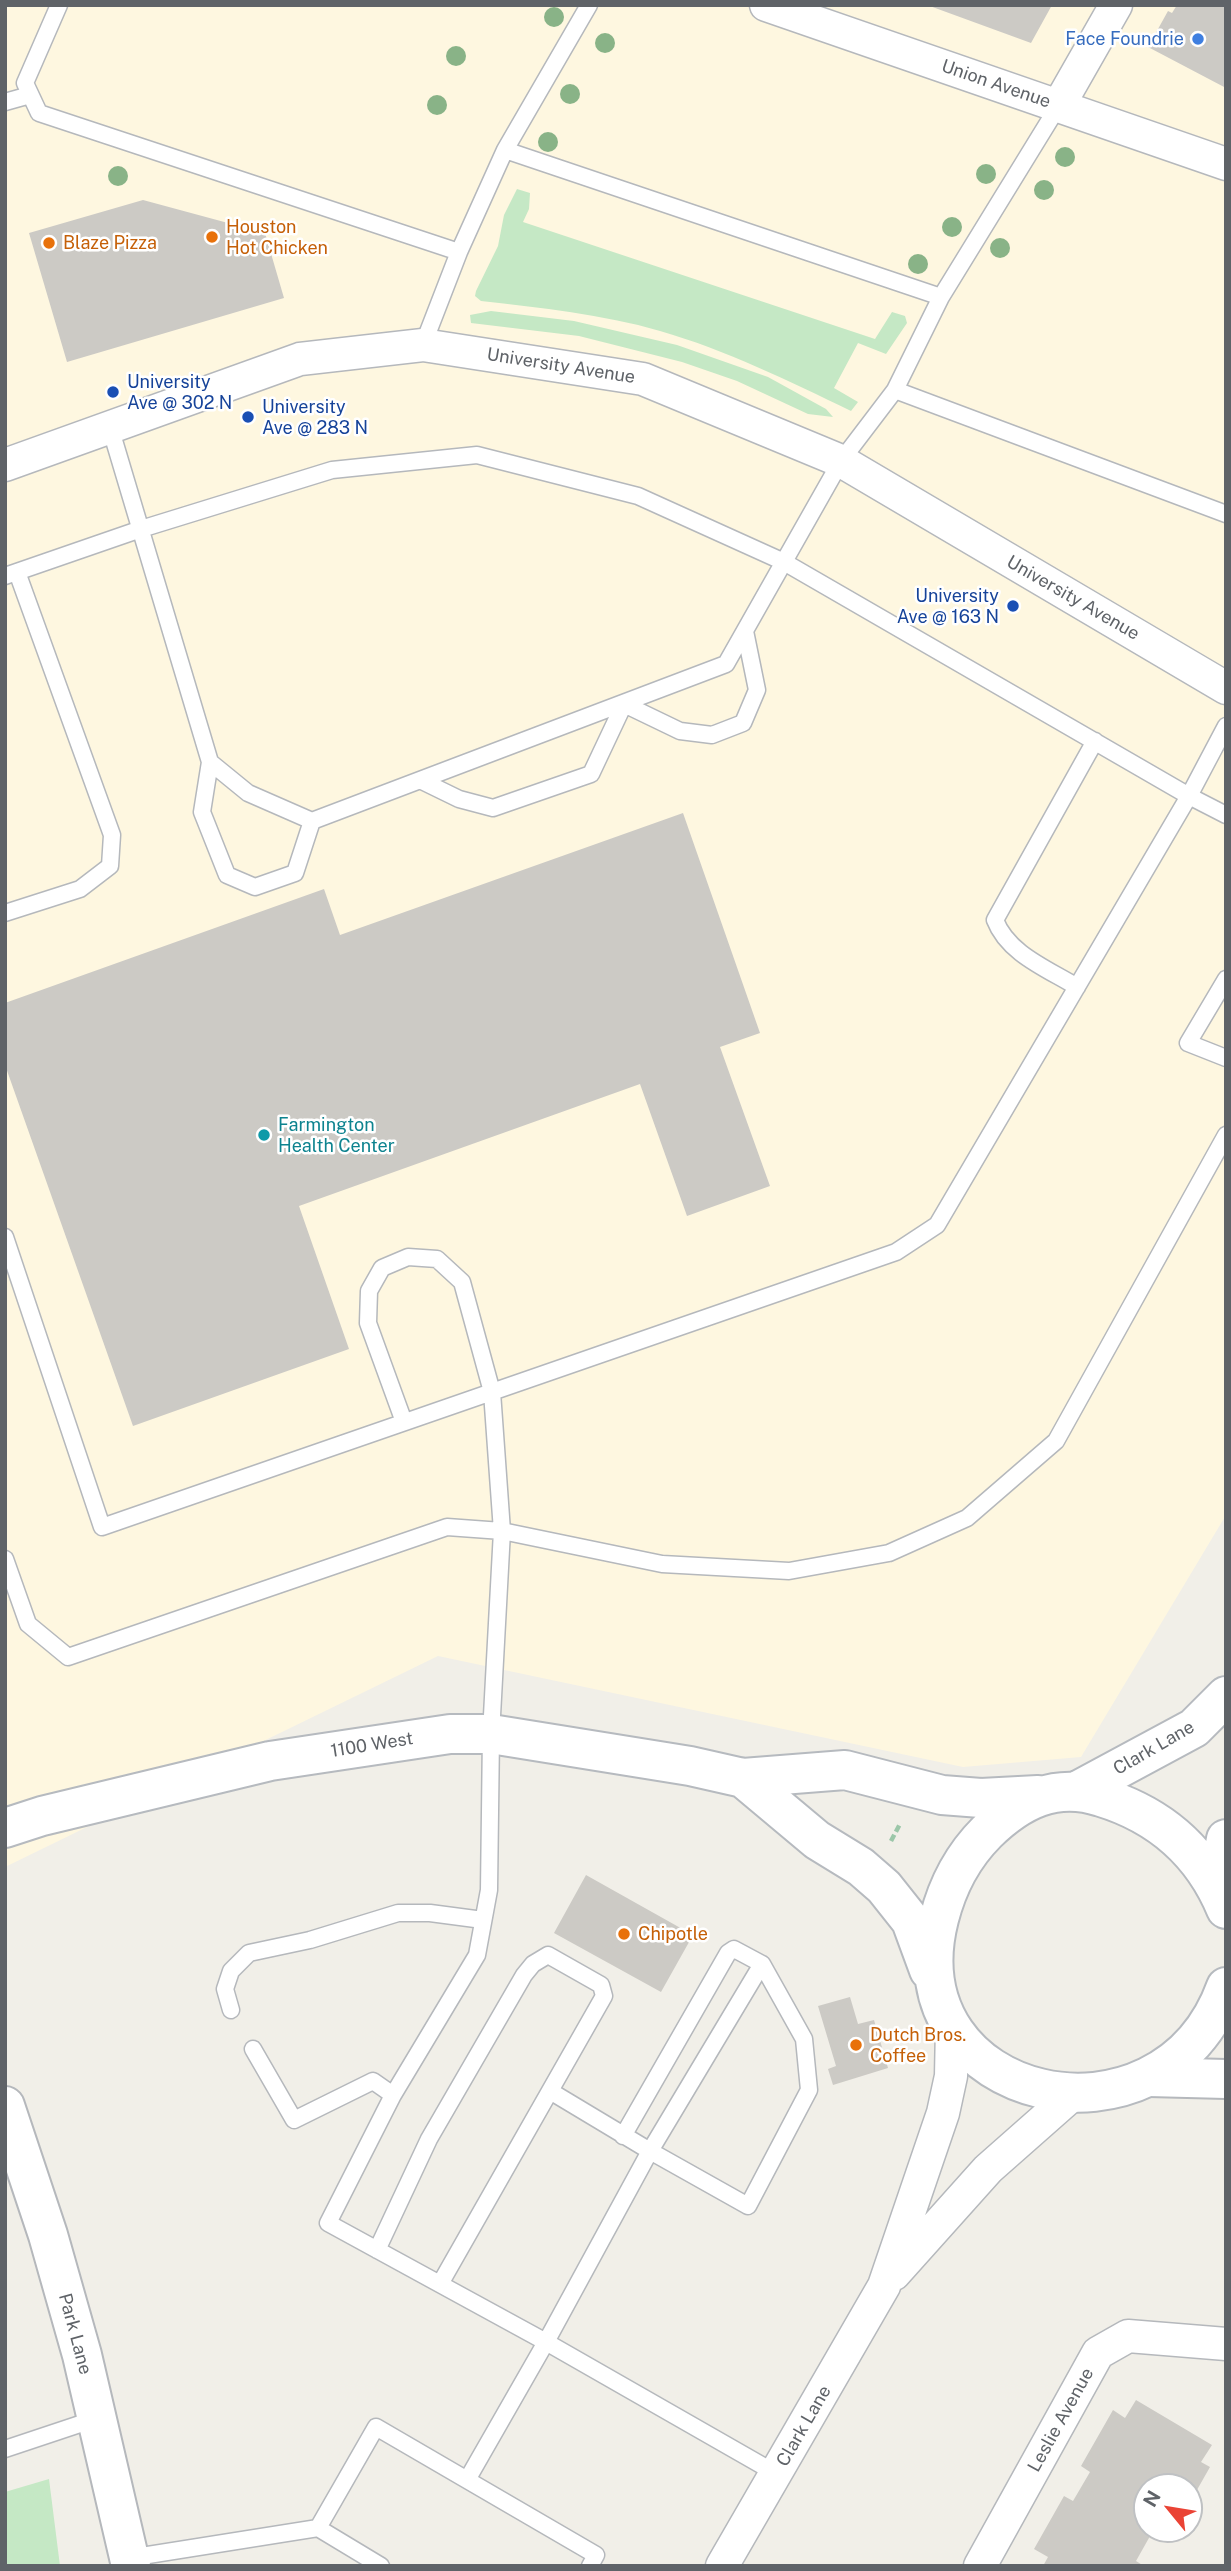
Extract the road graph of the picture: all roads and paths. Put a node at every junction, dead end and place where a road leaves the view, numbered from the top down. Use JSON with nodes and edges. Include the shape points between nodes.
{"nodes":[{"id":1,"x":59,"y":5,"type":"edge"},
{"id":2,"x":589,"y":5,"type":"edge"},
{"id":3,"x":766,"y":5,"type":"edge"},
{"id":4,"x":1116,"y":5,"type":"edge"},
{"id":5,"x":30,"y":95,"type":"junction"},
{"id":6,"x":5,"y":102,"type":"edge"},
{"id":7,"x":1059,"y":105,"type":"junction"},
{"id":8,"x":505,"y":150,"type":"junction"},
{"id":9,"x":1226,"y":164,"type":"edge"},
{"id":10,"x":460,"y":252,"type":"junction"},
{"id":11,"x":941,"y":297,"type":"junction"},
{"id":12,"x":423,"y":345,"type":"junction"},
{"id":13,"x":895,"y":390,"type":"junction"},
{"id":14,"x":110,"y":428,"type":"junction"},
{"id":15,"x":841,"y":461,"type":"junction"},
{"id":16,"x":5,"y":465,"type":"edge"},
{"id":17,"x":1226,"y":514,"type":"edge"},
{"id":18,"x":141,"y":529,"type":"junction"},
{"id":19,"x":784,"y":562,"type":"junction"},
{"id":20,"x":11,"y":574,"type":"edge"},
{"id":21,"x":745,"y":631,"type":"junction"},
{"id":22,"x":1226,"y":688,"type":"edge"},
{"id":23,"x":624,"y":704,"type":"junction"},
{"id":24,"x":1226,"y":726,"type":"edge"},
{"id":25,"x":1095,"y":741,"type":"junction"},
{"id":26,"x":210,"y":762,"type":"junction"},
{"id":27,"x":419,"y":780,"type":"junction"},
{"id":28,"x":1189,"y":796,"type":"junction"},
{"id":29,"x":1226,"y":815,"type":"edge"},
{"id":30,"x":312,"y":821,"type":"junction"},
{"id":31,"x":5,"y":914,"type":"edge"},
{"id":32,"x":1226,"y":979,"type":"edge"},
{"id":33,"x":1077,"y":987,"type":"junction"},
{"id":34,"x":1226,"y":1058,"type":"edge"},
{"id":35,"x":1226,"y":1135,"type":"edge"},
{"id":36,"x":5,"y":1237,"type":"edge"},
{"id":37,"x":492,"y":1392,"type":"junction"},
{"id":38,"x":404,"y":1422,"type":"junction"},
{"id":39,"x":502,"y":1531,"type":"junction"},
{"id":40,"x":5,"y":1559,"type":"edge"},
{"id":41,"x":1226,"y":1696,"type":"edge"},
{"id":42,"x":491,"y":1734,"type":"junction"},
{"id":43,"x":743,"y":1778,"type":"junction"},
{"id":44,"x":1076,"y":1791,"type":"junction"},
{"id":45,"x":1038,"y":1795,"type":"junction"},
{"id":46,"x":904,"y":1818,"type":"dead end"},
{"id":47,"x":5,"y":1828,"type":"edge"},
{"id":48,"x":1226,"y":1839,"type":"edge"},
{"id":49,"x":889,"y":1845,"type":"dead end"},
{"id":50,"x":1221,"y":1898,"type":"edge"},
{"id":51,"x":484,"y":1920,"type":"junction"},
{"id":52,"x":762,"y":1964,"type":"junction"},
{"id":53,"x":933,"y":1982,"type":"junction"},
{"id":54,"x":1226,"y":1987,"type":"edge"},
{"id":55,"x":231,"y":2010,"type":"dead end"},
{"id":56,"x":952,"y":2027,"type":"junction"},
{"id":57,"x":253,"y":2049,"type":"dead end"},
{"id":58,"x":1149,"y":2077,"type":"junction"},
{"id":59,"x":1226,"y":2079,"type":"edge"},
{"id":60,"x":550,"y":2091,"type":"junction"},
{"id":61,"x":1073,"y":2094,"type":"junction"},
{"id":62,"x":393,"y":2095,"type":"junction"},
{"id":63,"x":5,"y":2106,"type":"edge"},
{"id":64,"x":623,"y":2136,"type":"junction"},
{"id":65,"x":650,"y":2151,"type":"junction"},
{"id":66,"x":377,"y":2250,"type":"junction"},
{"id":67,"x":440,"y":2284,"type":"junction"},
{"id":68,"x":884,"y":2286,"type":"junction"},
{"id":69,"x":546,"y":2342,"type":"junction"},
{"id":70,"x":1226,"y":2344,"type":"edge"},
{"id":71,"x":98,"y":2418,"type":"junction"},
{"id":72,"x":5,"y":2449,"type":"edge"},
{"id":73,"x":777,"y":2474,"type":"junction"},
{"id":74,"x":467,"y":2480,"type":"junction"},
{"id":75,"x":318,"y":2528,"type":"junction"},
{"id":76,"x":130,"y":2562,"type":"edge"},
{"id":77,"x":380,"y":2566,"type":"edge"},
{"id":78,"x":590,"y":2566,"type":"edge"},
{"id":79,"x":722,"y":2566,"type":"edge"},
{"id":80,"x":980,"y":2566,"type":"edge"}],
"edges":[{"from":1,"to":5,"type":"lane","via":[[24,83]]},
{"from":2,"to":8,"type":"lane"},
{"from":3,"to":7,"type":"street","name":"Union Avenue"},
{"from":4,"to":7,"type":"street"},
{"from":5,"to":6,"type":"lane"},
{"from":5,"to":10,"type":"lane","via":[[39,113]]},
{"from":7,"to":9,"type":"street","name":"Union Avenue"},
{"from":7,"to":11,"type":"lane"},
{"from":8,"to":10,"type":"lane"},
{"from":8,"to":11,"type":"lane"},
{"from":10,"to":12,"type":"lane"},
{"from":11,"to":13,"type":"lane"},
{"from":12,"to":14,"type":"street","name":"University Avenue","via":[[300,359]]},
{"from":12,"to":15,"type":"street","name":"University Avenue","via":[[643,379]]},
{"from":13,"to":15,"type":"lane"},
{"from":13,"to":17,"type":"lane"},
{"from":14,"to":16,"type":"street","name":"University Avenue"},
{"from":14,"to":18,"type":"lane"},
{"from":15,"to":19,"type":"lane"},
{"from":15,"to":22,"type":"street","name":"University Avenue"},
{"from":18,"to":19,"type":"lane","via":[[331,470],[477,455],[638,496]]},
{"from":18,"to":20,"type":"lane"},
{"from":18,"to":26,"type":"lane"},
{"from":19,"to":21,"type":"lane"},
{"from":19,"to":25,"type":"lane"},
{"from":20,"to":31,"type":"lane","via":[[112,835],[110,866],[80,889]]},
{"from":21,"to":23,"type":"lane","via":[[726,664]]},
{"from":21,"to":23,"type":"lane","via":[[757,690],[743,723],[712,735],[680,731]]},
{"from":23,"to":27,"type":"lane"},
{"from":23,"to":27,"type":"lane","via":[[591,774],[493,808]]},
{"from":24,"to":28,"type":"lane"},
{"from":25,"to":28,"type":"lane"},
{"from":25,"to":33,"type":"lane","via":[[995,920],[1001,937],[1014,948]]},
{"from":26,"to":30,"type":"lane","via":[[247,793]]},
{"from":26,"to":30,"type":"lane","via":[[202,812],[228,875],[255,887],[295,873]]},
{"from":27,"to":30,"type":"lane"},
{"from":28,"to":29,"type":"lane"},
{"from":28,"to":33,"type":"lane"},
{"from":32,"to":34,"type":"lane","via":[[1188,1043]]},
{"from":33,"to":37,"type":"lane","via":[[937,1225],[896,1252]]},
{"from":35,"to":39,"type":"lane","via":[[1056,1441],[967,1518],[890,1553],[789,1571],[662,1564]]},
{"from":36,"to":38,"type":"lane","via":[[102,1527]]},
{"from":37,"to":38,"type":"lane"},
{"from":37,"to":38,"type":"lane","via":[[462,1282],[437,1259],[408,1257],[382,1268],[369,1291],[368,1323]]},
{"from":37,"to":39,"type":"lane"},
{"from":39,"to":40,"type":"lane","via":[[447,1527],[68,1657],[28,1624]]},
{"from":39,"to":42,"type":"lane"},
{"from":41,"to":44,"type":"main road","name":"Clark Lane","via":[[1194,1728]]},
{"from":42,"to":43,"type":"main road","name":"1100 West"},
{"from":42,"to":47,"type":"main road","name":"1100 West","via":[[450,1734],[270,1761]]},
{"from":42,"to":51,"type":"lane","via":[[489,1890]]},
{"from":43,"to":45,"type":"main road","name":"1100 West","via":[[845,1770],[942,1795]]},
{"from":43,"to":53,"type":"main road","name":"1100 West","via":[[817,1840],[884,1886],[911,1922]]},
{"from":44,"to":45,"type":"main road","name":"1100 West"},
{"from":44,"to":50,"type":"main road","via":[[1116,1801],[1156,1820],[1199,1859]]},
{"from":45,"to":53,"type":"main road","via":[[1002,1818],[961,1866],[936,1931]]},
{"from":46,"to":49,"type":"path"},
{"from":48,"to":50,"type":"main road"},
{"from":51,"to":55,"type":"lane","via":[[398,1913],[310,1940],[249,1952],[231,1971],[225,1989]]},
{"from":51,"to":62,"type":"lane","via":[[477,1955]]},
{"from":52,"to":64,"type":"lane","via":[[734,1949],[727,1953]]},
{"from":52,"to":65,"type":"lane"},
{"from":52,"to":65,"type":"lane","via":[[804,2039],[809,2090],[748,2206]]},
{"from":53,"to":56,"type":"main road","name":"1100 West"},
{"from":54,"to":58,"type":"main road","via":[[1196,2040]]},
{"from":56,"to":61,"type":"main road","name":"1100 West","via":[[963,2043],[1003,2073],[1041,2090]]},
{"from":56,"to":68,"type":"street","name":"Clark Lane","via":[[951,2076],[943,2113]]},
{"from":57,"to":62,"type":"lane","via":[[294,2120],[373,2081]]},
{"from":58,"to":59,"type":"main road"},
{"from":58,"to":61,"type":"main road","name":"1100 West","via":[[1106,2091]]},
{"from":60,"to":64,"type":"lane"},
{"from":60,"to":66,"type":"lane","via":[[604,1996],[601,1984],[548,1955],[524,1975],[429,2139]]},
{"from":60,"to":67,"type":"lane"},
{"from":61,"to":68,"type":"street","name":"Clark Lane","via":[[988,2169]]},
{"from":62,"to":66,"type":"lane","via":[[328,2223]]},
{"from":63,"to":71,"type":"main road","name":"Park Lane","via":[[48,2235]]},
{"from":64,"to":65,"type":"lane"},
{"from":65,"to":69,"type":"lane"},
{"from":66,"to":67,"type":"lane"},
{"from":67,"to":69,"type":"lane"},
{"from":68,"to":73,"type":"street","name":"Clark Lane"},
{"from":69,"to":73,"type":"lane"},
{"from":69,"to":74,"type":"lane"},
{"from":70,"to":80,"type":"street","name":"Leslie Avenue","via":[[1128,2336],[1098,2353]]},
{"from":71,"to":72,"type":"lane"},
{"from":71,"to":76,"type":"main road","name":"Park Lane"},
{"from":73,"to":79,"type":"street","name":"Clark Lane"},
{"from":74,"to":75,"type":"lane","via":[[376,2427]]},
{"from":74,"to":78,"type":"lane","via":[[596,2555]]},
{"from":75,"to":76,"type":"lane"},
{"from":75,"to":77,"type":"lane"}]}
